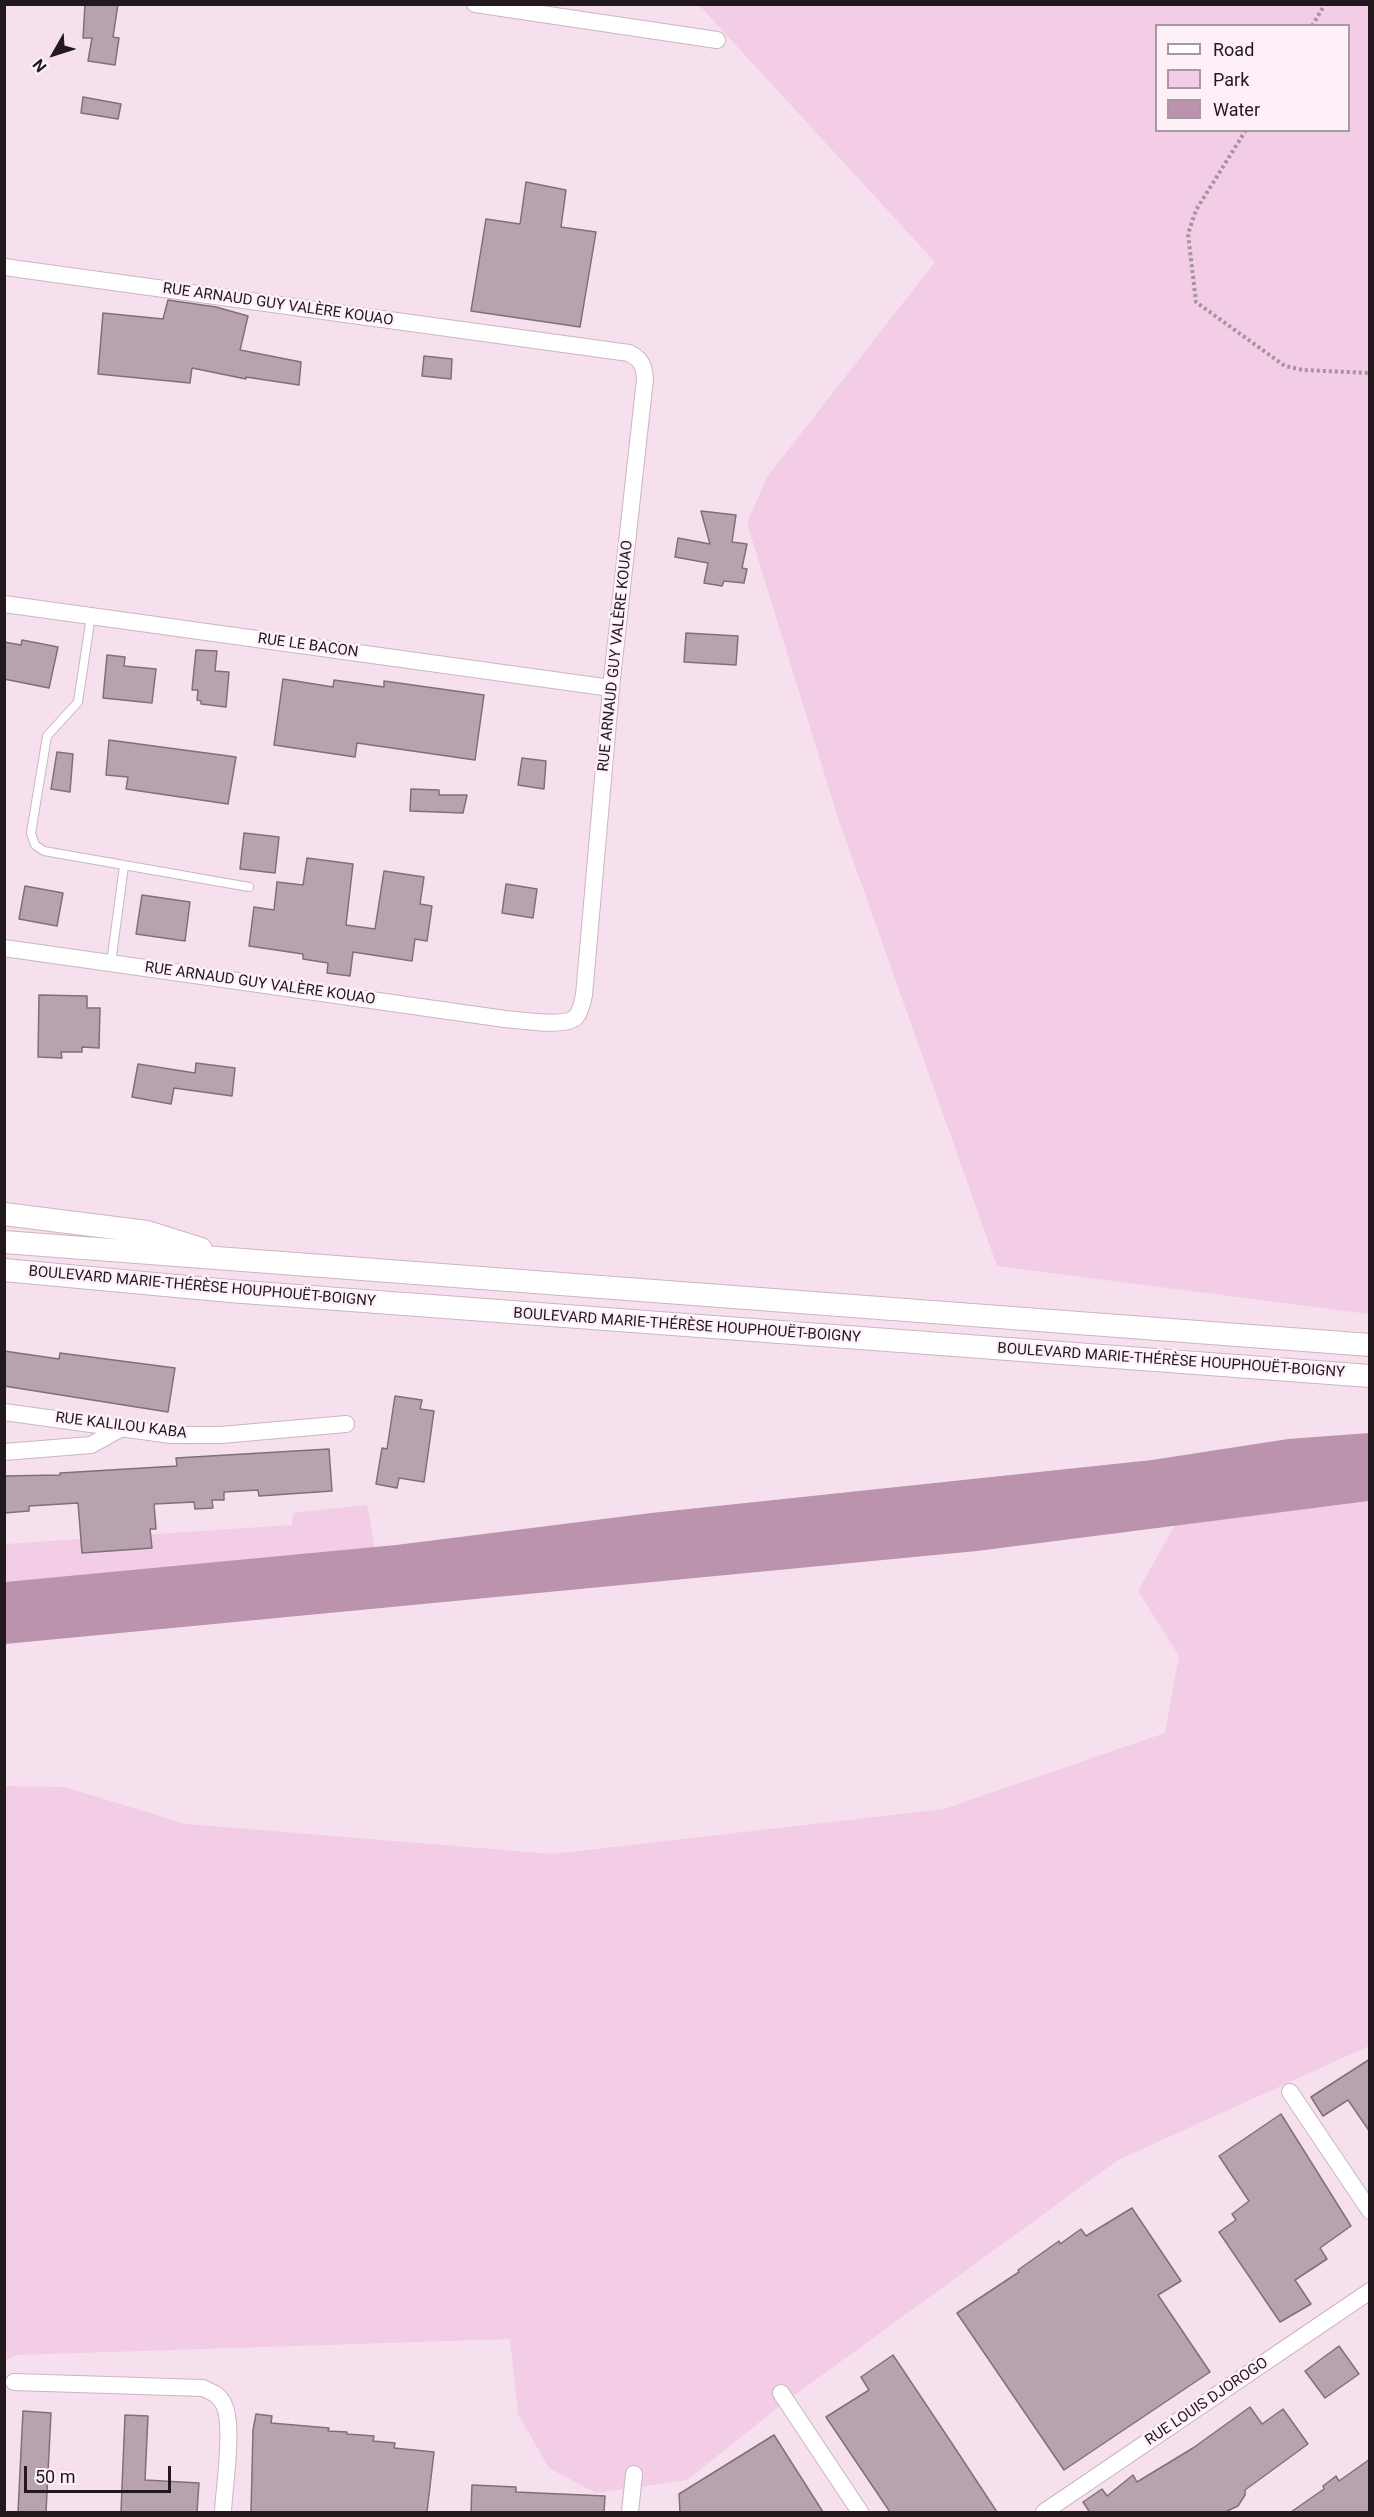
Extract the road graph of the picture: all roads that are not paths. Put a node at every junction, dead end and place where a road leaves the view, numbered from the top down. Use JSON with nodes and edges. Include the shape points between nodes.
{"nodes":[{"id":1,"x":476,"y":4,"type":"edge"},
{"id":2,"x":717,"y":40,"type":"dead end"},
{"id":3,"x":4,"y":267,"type":"edge"},
{"id":4,"x":4,"y":604,"type":"edge"},
{"id":5,"x":91,"y":616,"type":"junction"},
{"id":6,"x":611,"y":688,"type":"junction"},
{"id":7,"x":124,"y":866,"type":"junction"},
{"id":8,"x":249,"y":887,"type":"dead end"},
{"id":9,"x":4,"y":948,"type":"edge"},
{"id":10,"x":111,"y":963,"type":"junction"},
{"id":11,"x":4,"y":1214,"type":"edge"},
{"id":12,"x":4,"y":1242,"type":"edge"},
{"id":13,"x":236,"y":1261,"type":"junction"},
{"id":14,"x":4,"y":1270,"type":"edge"},
{"id":15,"x":1370,"y":1345,"type":"edge"},
{"id":16,"x":1370,"y":1376,"type":"edge"},
{"id":17,"x":4,"y":1412,"type":"edge"},
{"id":18,"x":346,"y":1424,"type":"dead end"},
{"id":19,"x":122,"y":1428,"type":"junction"},
{"id":20,"x":4,"y":1452,"type":"edge"},
{"id":21,"x":1290,"y":2092,"type":"dead end"},
{"id":22,"x":1370,"y":2211,"type":"edge"},
{"id":23,"x":1370,"y":2291,"type":"edge"},
{"id":24,"x":14,"y":2382,"type":"dead end"},
{"id":25,"x":781,"y":2393,"type":"dead end"},
{"id":26,"x":634,"y":2474,"type":"dead end"},
{"id":27,"x":223,"y":2512,"type":"edge"},
{"id":28,"x":630,"y":2512,"type":"edge"},
{"id":29,"x":860,"y":2512,"type":"edge"},
{"id":30,"x":1044,"y":2512,"type":"edge"}],
"edges":[{"from":1,"to":2,"type":"street"},
{"from":3,"to":6,"type":"street","name":"RUE ARNAUD GUY VALÈRE KOUAO","via":[[629,353],[638,358],[644,366],[645,379]]},
{"from":4,"to":5,"type":"street","name":"RUE LE BACON"},
{"from":5,"to":6,"type":"street","name":"RUE LE BACON"},
{"from":5,"to":7,"type":"lane","via":[[78,702],[47,736],[31,833],[35,844],[44,851]]},
{"from":6,"to":10,"type":"street","name":"RUE ARNAUD GUY VALÈRE KOUAO","via":[[584,995],[574,1019],[562,1023],[506,1019]]},
{"from":7,"to":8,"type":"lane"},
{"from":7,"to":10,"type":"lane"},
{"from":9,"to":10,"type":"street","name":"RUE ARNAUD GUY VALÈRE KOUAO"},
{"from":11,"to":13,"type":"main road","via":[[147,1232]]},
{"from":12,"to":13,"type":"main road","name":"BOULEVARD MARIE-THÉRÈSE HOUPHOUËT-BOIGNY"},
{"from":13,"to":15,"type":"main road","name":"BOULEVARD MARIE-THÉRÈSE HOUPHOUËT-BOIGNY"},
{"from":14,"to":16,"type":"main road","name":"BOULEVARD MARIE-THÉRÈSE HOUPHOUËT-BOIGNY","via":[[230,1292]]},
{"from":17,"to":19,"type":"street","name":"RUE KALILOU KABA"},
{"from":18,"to":19,"type":"street","name":"RUE KALILOU KABA","via":[[221,1435],[171,1435]]},
{"from":19,"to":20,"type":"street","via":[[91,1445]]},
{"from":21,"to":22,"type":"street"},
{"from":23,"to":30,"type":"street","name":"RUE LOUIS DJOROGO"},
{"from":24,"to":27,"type":"street","via":[[203,2388],[217,2394],[229,2421]]},
{"from":25,"to":29,"type":"street"},
{"from":26,"to":28,"type":"street"}]}
